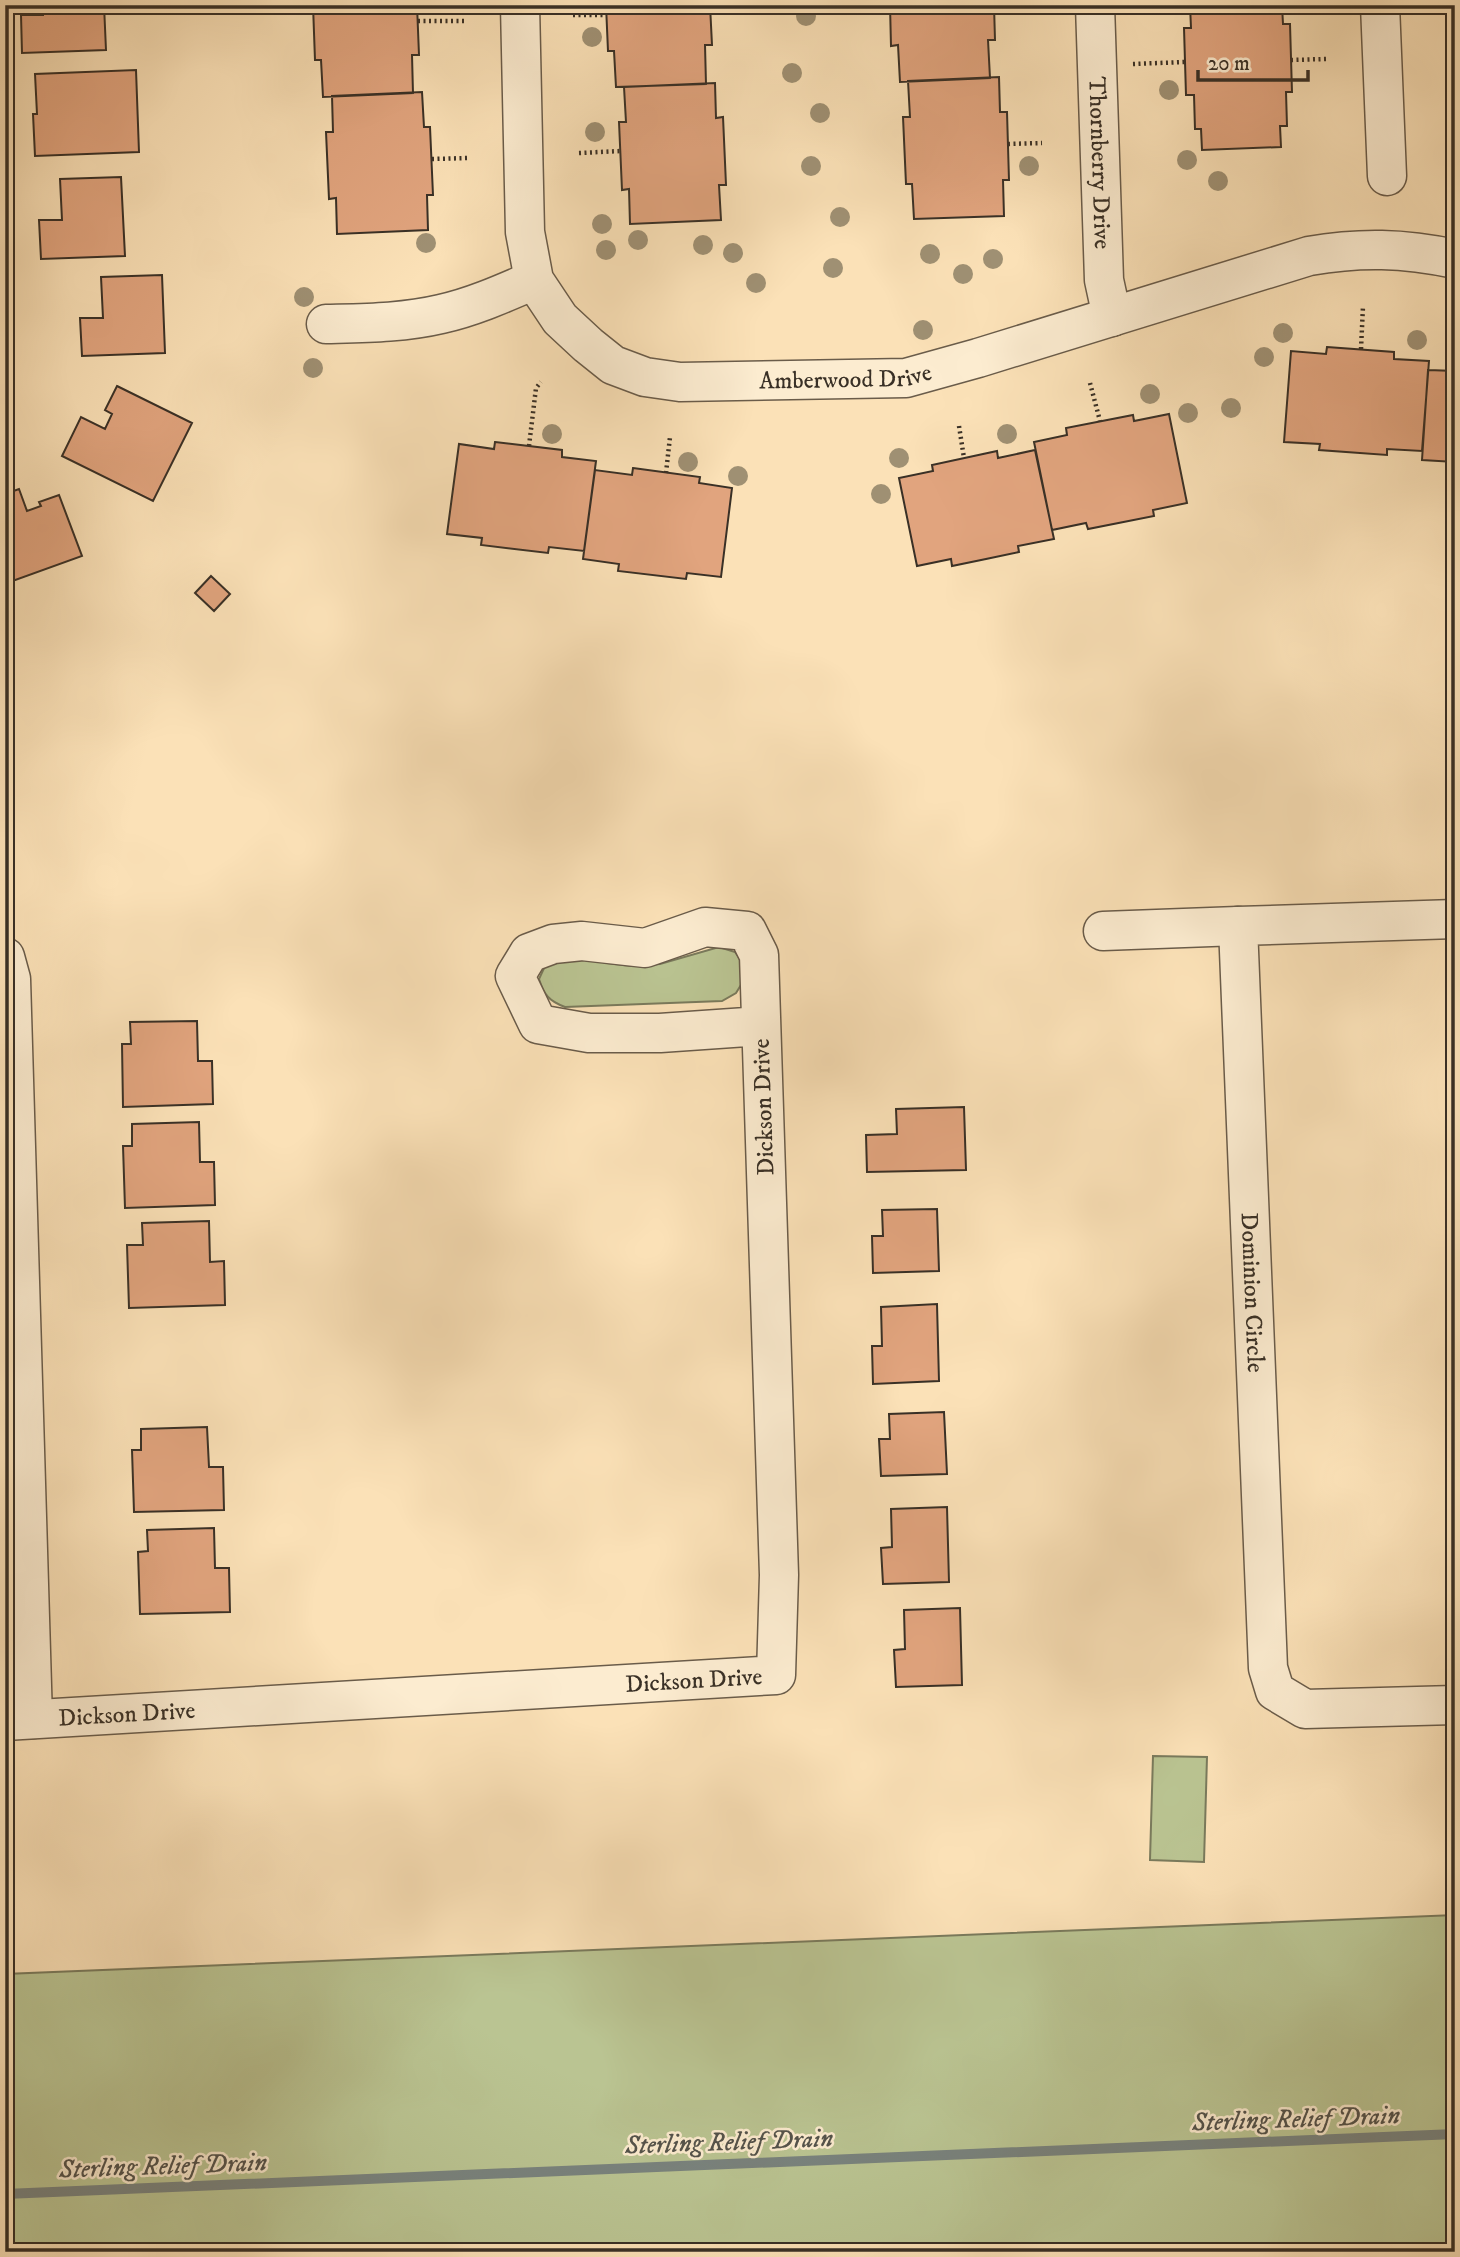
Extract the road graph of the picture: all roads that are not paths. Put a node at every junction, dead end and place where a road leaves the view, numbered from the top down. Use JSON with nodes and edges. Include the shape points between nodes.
{"nodes":[{"id":1,"x":520,"y":5,"type":"edge"},
{"id":2,"x":1095,"y":5,"type":"edge"},
{"id":3,"x":1380,"y":5,"type":"edge"},
{"id":4,"x":1387,"y":176,"type":"dead end"},
{"id":5,"x":1455,"y":260,"type":"edge"},
{"id":6,"x":534,"y":280,"type":"junction"},
{"id":7,"x":1112,"y":317,"type":"junction"},
{"id":8,"x":326,"y":324,"type":"dead end"},
{"id":9,"x":1455,"y":919,"type":"edge"},
{"id":10,"x":1238,"y":926,"type":"junction"},
{"id":11,"x":1103,"y":930,"type":"dead end"},
{"id":12,"x":5,"y":957,"type":"edge"},
{"id":13,"x":761,"y":1026,"type":"junction"},
{"id":14,"x":1455,"y":1705,"type":"edge"},
{"id":15,"x":19,"y":1720,"type":"edge"}],
"edges":[{"from":1,"to":6,"type":"street","name":"Amberwood Drive","via":[[525,232]]},
{"from":2,"to":7,"type":"street","name":"Thornberry Drive","via":[[1104,280]]},
{"from":3,"to":4,"type":"street"},
{"from":5,"to":7,"type":"street","name":"Amberwood Drive","via":[[1386,248],[1343,250],[1280,264]]},
{"from":6,"to":7,"type":"street","name":"Amberwood Drive","via":[[560,319],[614,365],[645,377],[680,382],[906,378]]},
{"from":6,"to":8,"type":"street","via":[[443,314]]},
{"from":9,"to":10,"type":"street"},
{"from":10,"to":11,"type":"street"},
{"from":10,"to":14,"type":"street","name":"Dominion Circle","via":[[1268,1668],[1275,1690],[1305,1709]]},
{"from":12,"to":15,"type":"street","via":[[11,979]]},
{"from":13,"to":13,"type":"street","name":"Dickson Drive","via":[[759,955],[747,930],[705,928],[645,948],[582,941],[553,944],[529,953],[515,975],[538,1024],[589,1033]]},
{"from":13,"to":15,"type":"street","name":"Dickson Drive","via":[[779,1575],[776,1675]]}]}
